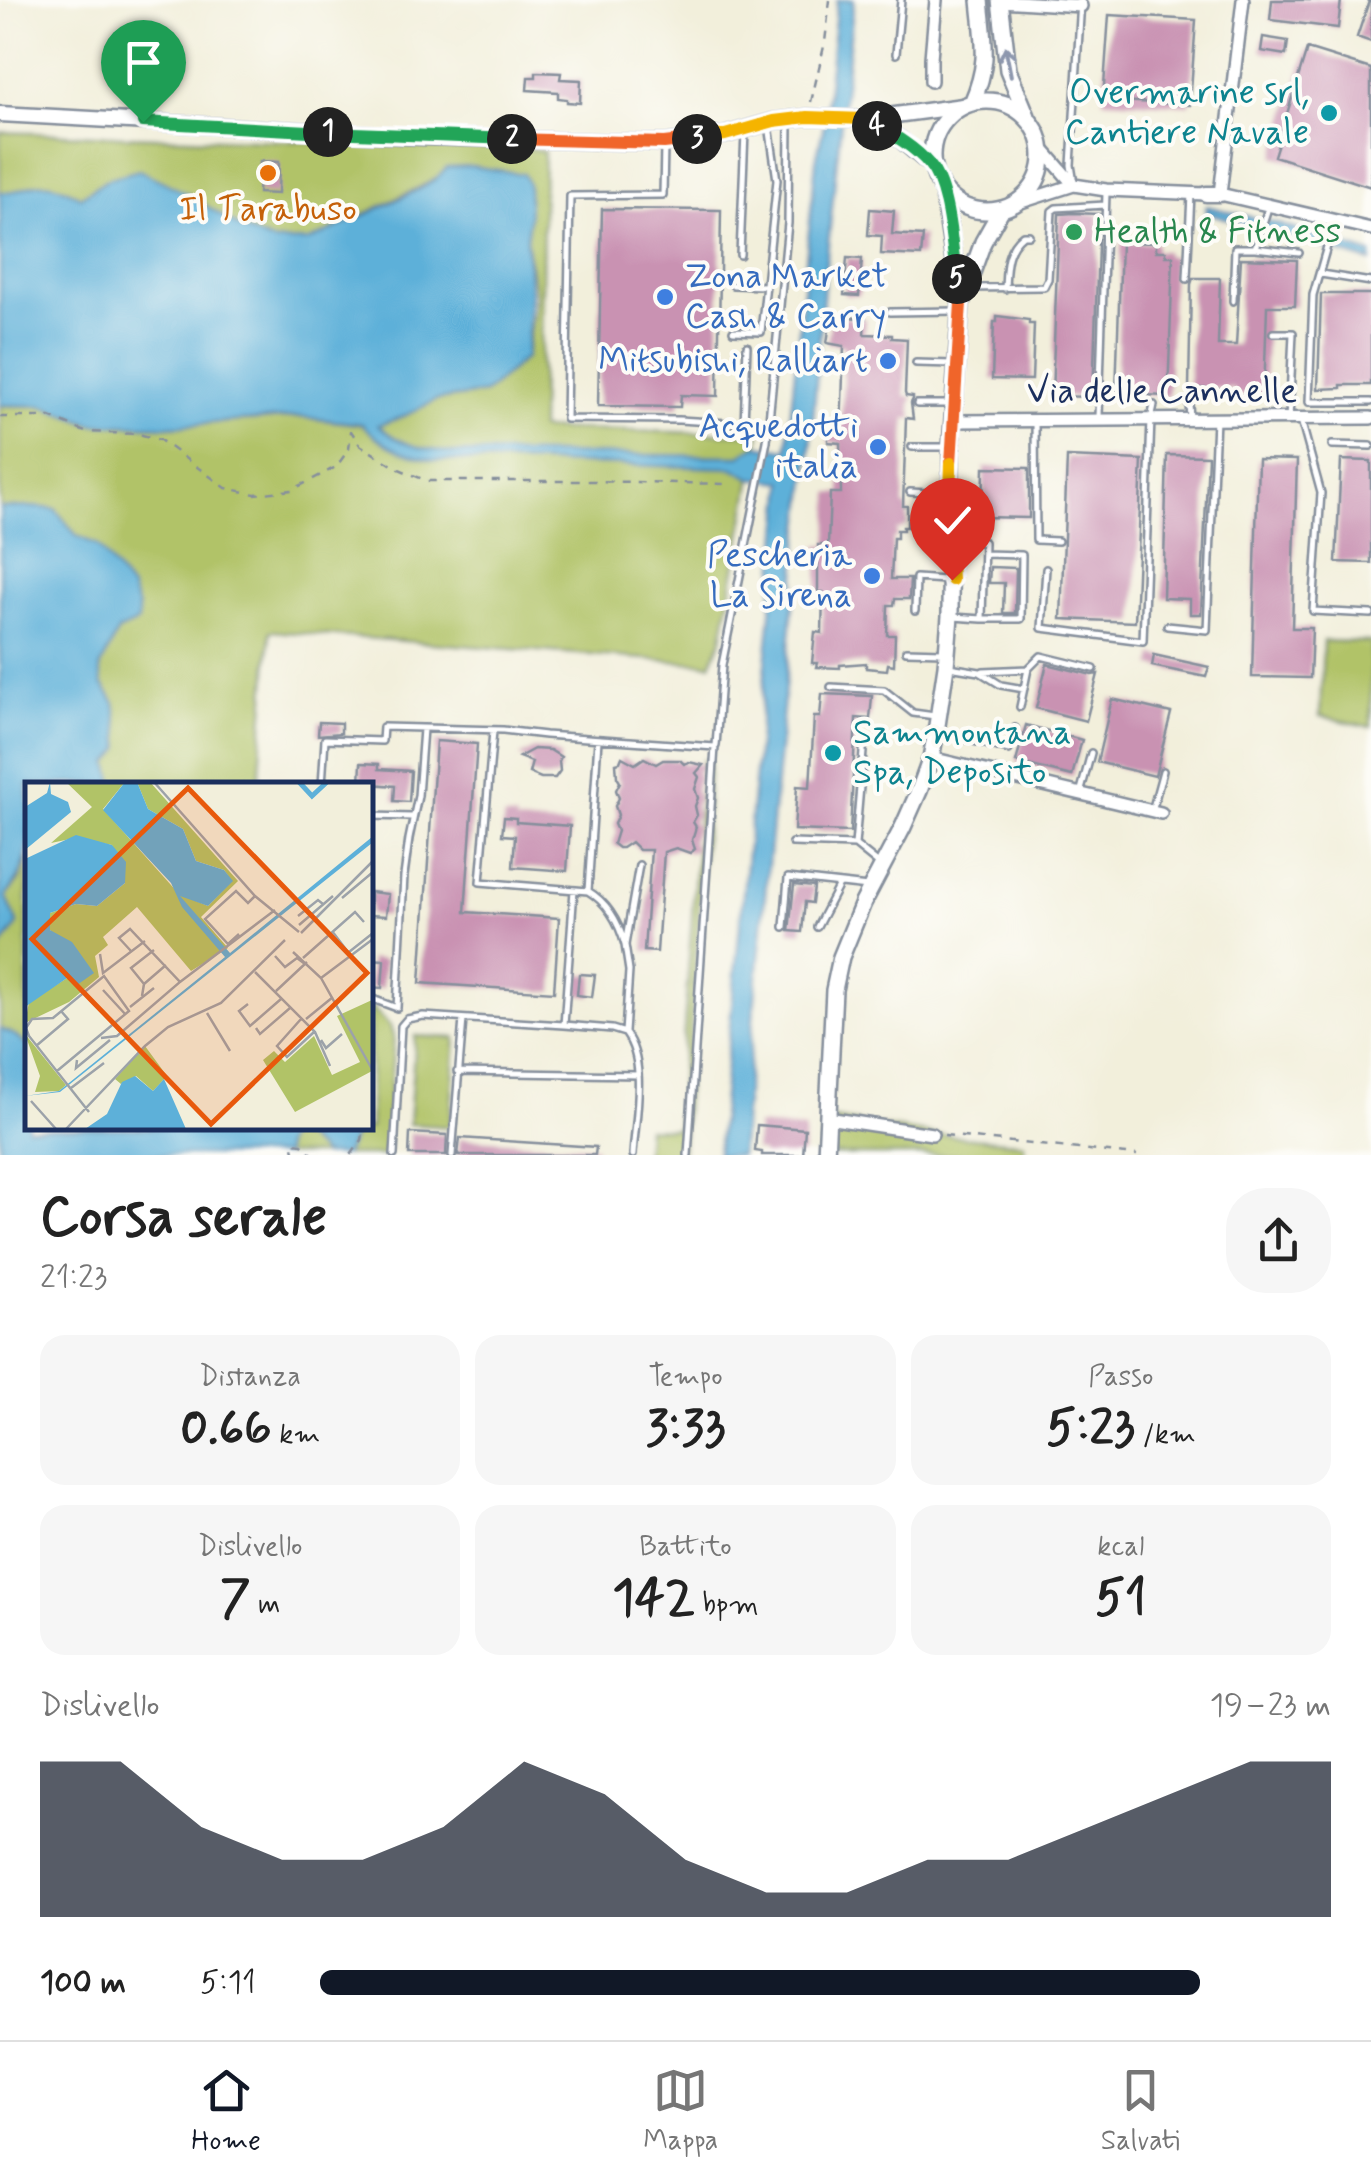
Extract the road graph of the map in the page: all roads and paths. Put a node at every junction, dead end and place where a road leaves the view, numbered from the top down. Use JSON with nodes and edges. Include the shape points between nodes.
{"nodes":[{"id":1,"x":830,"y":0,"type":"edge"},
{"id":2,"x":901,"y":0,"type":"edge"},
{"id":3,"x":936,"y":0,"type":"edge"},
{"id":4,"x":980,"y":0,"type":"edge"},
{"id":5,"x":1000,"y":0,"type":"edge"},
{"id":6,"x":1243,"y":0,"type":"edge"},
{"id":7,"x":1081,"y":3,"type":"edge"},
{"id":8,"x":896,"y":54,"type":"dead end"},
{"id":9,"x":932,"y":81,"type":"dead end"},
{"id":10,"x":967,"y":105,"type":"junction"},
{"id":11,"x":0,"y":114,"type":"edge"},
{"id":12,"x":807,"y":117,"type":"junction"},
{"id":13,"x":860,"y":119,"type":"junction"},
{"id":14,"x":1028,"y":119,"type":"junction"},
{"id":15,"x":788,"y":120,"type":"junction"},
{"id":16,"x":769,"y":122,"type":"junction"},
{"id":17,"x":746,"y":130,"type":"junction"},
{"id":18,"x":664,"y":143,"type":"junction"},
{"id":19,"x":1042,"y":147,"type":"junction"},
{"id":20,"x":932,"y":167,"type":"junction"},
{"id":21,"x":1074,"y":185,"type":"junction"},
{"id":22,"x":943,"y":190,"type":"junction"},
{"id":23,"x":1106,"y":190,"type":"junction"},
{"id":24,"x":1206,"y":194,"type":"junction"},
{"id":25,"x":1105,"y":205,"type":"junction"},
{"id":26,"x":1269,"y":205,"type":"junction"},
{"id":27,"x":1008,"y":207,"type":"junction"},
{"id":28,"x":1334,"y":220,"type":"junction"},
{"id":29,"x":1371,"y":229,"type":"edge"},
{"id":30,"x":1029,"y":235,"type":"dead end"},
{"id":31,"x":1255,"y":248,"type":"junction"},
{"id":32,"x":1299,"y":253,"type":"dead end"},
{"id":33,"x":740,"y":255,"type":"dead end"},
{"id":34,"x":1320,"y":274,"type":"junction"},
{"id":35,"x":1187,"y":278,"type":"dead end"},
{"id":36,"x":1371,"y":282,"type":"edge"},
{"id":37,"x":733,"y":285,"type":"dead end"},
{"id":38,"x":766,"y":286,"type":"junction"},
{"id":39,"x":1006,"y":289,"type":"junction"},
{"id":40,"x":962,"y":300,"type":"junction"},
{"id":41,"x":1233,"y":301,"type":"dead end"},
{"id":42,"x":890,"y":312,"type":"dead end"},
{"id":43,"x":732,"y":331,"type":"dead end"},
{"id":44,"x":1273,"y":333,"type":"dead end"},
{"id":45,"x":747,"y":346,"type":"dead end"},
{"id":46,"x":916,"y":363,"type":"dead end"},
{"id":47,"x":956,"y":364,"type":"junction"},
{"id":48,"x":1371,"y":402,"type":"edge"},
{"id":49,"x":1189,"y":403,"type":"dead end"},
{"id":50,"x":917,"y":404,"type":"dead end"},
{"id":51,"x":1154,"y":405,"type":"dead end"},
{"id":52,"x":954,"y":412,"type":"junction"},
{"id":53,"x":0,"y":417,"type":"edge"},
{"id":54,"x":1371,"y":418,"type":"edge"},
{"id":55,"x":1100,"y":419,"type":"junction"},
{"id":56,"x":1150,"y":419,"type":"junction"},
{"id":57,"x":1190,"y":419,"type":"junction"},
{"id":58,"x":1216,"y":419,"type":"junction"},
{"id":59,"x":1295,"y":420,"type":"junction"},
{"id":60,"x":1035,"y":421,"type":"junction"},
{"id":61,"x":1332,"y":446,"type":"dead end"},
{"id":62,"x":1371,"y":446,"type":"edge"},
{"id":63,"x":912,"y":447,"type":"dead end"},
{"id":64,"x":951,"y":447,"type":"junction"},
{"id":65,"x":725,"y":484,"type":"dead end"},
{"id":66,"x":910,"y":492,"type":"dead end"},
{"id":67,"x":950,"y":494,"type":"junction"},
{"id":68,"x":915,"y":518,"type":"dead end"},
{"id":69,"x":949,"y":521,"type":"junction"},
{"id":70,"x":1058,"y":541,"type":"dead end"},
{"id":71,"x":951,"y":542,"type":"junction"},
{"id":72,"x":984,"y":554,"type":"junction"},
{"id":73,"x":1046,"y":568,"type":"dead end"},
{"id":74,"x":952,"y":580,"type":"junction"},
{"id":75,"x":915,"y":611,"type":"dead end"},
{"id":76,"x":1371,"y":614,"type":"edge"},
{"id":77,"x":950,"y":616,"type":"junction"},
{"id":78,"x":982,"y":619,"type":"junction"},
{"id":79,"x":1166,"y":626,"type":"dead end"},
{"id":80,"x":906,"y":651,"type":"dead end"},
{"id":81,"x":947,"y":659,"type":"junction"},
{"id":82,"x":1028,"y":669,"type":"junction"},
{"id":83,"x":1094,"y":669,"type":"dead end"},
{"id":84,"x":980,"y":672,"type":"junction"},
{"id":85,"x":831,"y":687,"type":"dead end"},
{"id":86,"x":1024,"y":689,"type":"junction"},
{"id":87,"x":1020,"y":708,"type":"dead end"},
{"id":88,"x":938,"y":724,"type":"junction"},
{"id":89,"x":1015,"y":728,"type":"dead end"},
{"id":90,"x":423,"y":729,"type":"junction"},
{"id":91,"x":494,"y":730,"type":"junction"},
{"id":92,"x":598,"y":738,"type":"junction"},
{"id":93,"x":864,"y":740,"type":"dead end"},
{"id":94,"x":716,"y":746,"type":"junction"},
{"id":95,"x":1091,"y":753,"type":"dead end"},
{"id":96,"x":931,"y":758,"type":"junction"},
{"id":97,"x":1163,"y":771,"type":"dead end"},
{"id":98,"x":322,"y":782,"type":"edge"},
{"id":99,"x":1080,"y":794,"type":"junction"},
{"id":100,"x":1156,"y":812,"type":"joint"},
{"id":101,"x":372,"y":816,"type":"edge"},
{"id":102,"x":414,"y":818,"type":"junction"},
{"id":103,"x":792,"y":843,"type":"dead end"},
{"id":104,"x":855,"y":844,"type":"junction"},
{"id":105,"x":639,"y":865,"type":"dead end"},
{"id":106,"x":882,"y":867,"type":"junction"},
{"id":107,"x":840,"y":884,"type":"junction"},
{"id":108,"x":871,"y":888,"type":"junction"},
{"id":109,"x":574,"y":890,"type":"junction"},
{"id":110,"x":588,"y":891,"type":"junction"},
{"id":111,"x":817,"y":926,"type":"dead end"},
{"id":112,"x":784,"y":927,"type":"dead end"},
{"id":113,"x":626,"y":945,"type":"junction"},
{"id":114,"x":372,"y":999,"type":"edge"},
{"id":115,"x":397,"y":1008,"type":"junction"},
{"id":116,"x":463,"y":1018,"type":"junction"},
{"id":117,"x":407,"y":1019,"type":"junction"},
{"id":118,"x":564,"y":1025,"type":"junction"},
{"id":119,"x":625,"y":1032,"type":"junction"},
{"id":120,"x":458,"y":1072,"type":"junction"},
{"id":121,"x":638,"y":1075,"type":"junction"},
{"id":122,"x":827,"y":1118,"type":"junction"},
{"id":123,"x":364,"y":1130,"type":"edge"},
{"id":124,"x":932,"y":1134,"type":"joint"},
{"id":125,"x":295,"y":1155,"type":"edge"},
{"id":126,"x":313,"y":1155,"type":"edge"},
{"id":127,"x":351,"y":1155,"type":"edge"},
{"id":128,"x":394,"y":1155,"type":"edge"},
{"id":129,"x":452,"y":1155,"type":"edge"},
{"id":130,"x":633,"y":1155,"type":"edge"},
{"id":131,"x":688,"y":1155,"type":"edge"},
{"id":132,"x":826,"y":1155,"type":"edge"},
{"id":133,"x":1137,"y":1155,"type":"edge"}],
"edges":[{"from":1,"to":12,"type":"path"},
{"from":2,"to":8,"type":"lane"},
{"from":3,"to":9,"type":"street"},
{"from":4,"to":10,"type":"main road","via":[[986,58]]},
{"from":5,"to":7,"type":"street"},
{"from":14,"to":5,"type":"main road","one_way":true,"via":[[1008,70]]},
{"from":6,"to":24,"type":"street"},
{"from":7,"to":21,"type":"lane"},
{"from":10,"to":13,"type":"street"},
{"from":10,"to":14,"type":"main road","via":[[1002,103]]},
{"from":10,"to":20,"type":"main road","via":[[937,132]]},
{"from":11,"to":18,"type":"street"},
{"from":12,"to":13,"type":"street"},
{"from":12,"to":15,"type":"street"},
{"from":13,"to":20,"type":"street"},
{"from":14,"to":19,"type":"main road"},
{"from":15,"to":16,"type":"street"},
{"from":15,"to":94,"type":"lane","via":[[788,223],[766,441],[722,665]]},
{"from":16,"to":17,"type":"street"},
{"from":16,"to":38,"type":"lane","via":[[777,180]]},
{"from":17,"to":18,"type":"street"},
{"from":17,"to":33,"type":"lane"},
{"from":18,"to":45,"type":"lane","via":[[663,194],[570,196],[566,419],[744,424]]},
{"from":19,"to":21,"type":"street"},
{"from":19,"to":27,"type":"main road","via":[[1031,189]]},
{"from":20,"to":22,"type":"main road"},
{"from":21,"to":23,"type":"street"},
{"from":21,"to":27,"type":"street"},
{"from":22,"to":27,"type":"main road","via":[[983,212]]},
{"from":22,"to":40,"type":"main road"},
{"from":23,"to":24,"type":"street"},
{"from":23,"to":25,"type":"lane"},
{"from":24,"to":26,"type":"street"},
{"from":24,"to":35,"type":"lane"},
{"from":25,"to":39,"type":"lane","via":[[1054,210],[1046,286]]},
{"from":25,"to":55,"type":"lane"},
{"from":26,"to":28,"type":"street"},
{"from":26,"to":31,"type":"lane"},
{"from":27,"to":40,"type":"main road","via":[[987,232]]},
{"from":28,"to":29,"type":"street"},
{"from":28,"to":34,"type":"lane"},
{"from":30,"to":39,"type":"lane","via":[[1012,247]]},
{"from":31,"to":32,"type":"lane"},
{"from":31,"to":41,"type":"lane","via":[[1236,248]]},
{"from":34,"to":36,"type":"lane"},
{"from":34,"to":48,"type":"lane","via":[[1313,295],[1309,402]]},
{"from":37,"to":38,"type":"lane"},
{"from":38,"to":43,"type":"lane","via":[[760,332]]},
{"from":39,"to":40,"type":"lane"},
{"from":40,"to":42,"type":"lane"},
{"from":40,"to":47,"type":"main road"},
{"from":44,"to":59,"type":"lane","via":[[1293,333]]},
{"from":46,"to":47,"type":"lane"},
{"from":47,"to":52,"type":"main road"},
{"from":49,"to":57,"type":"lane"},
{"from":50,"to":52,"type":"lane"},
{"from":51,"to":56,"type":"lane"},
{"from":52,"to":60,"type":"street","name":"Via delle Cannelle"},
{"from":52,"to":64,"type":"main road"},
{"from":53,"to":65,"type":"path","via":[[50,417],[85,432],[160,440],[226,488],[254,494],[292,490],[336,466],[351,431],[360,445],[426,481]]},
{"from":54,"to":59,"type":"street","name":"Via delle Cannelle"},
{"from":55,"to":56,"type":"street","name":"Via delle Cannelle"},
{"from":55,"to":60,"type":"street","name":"Via delle Cannelle"},
{"from":56,"to":57,"type":"street","name":"Via delle Cannelle"},
{"from":56,"to":73,"type":"lane","via":[[1142,642],[1042,628]]},
{"from":57,"to":58,"type":"street","name":"Via delle Cannelle"},
{"from":58,"to":59,"type":"street","name":"Via delle Cannelle"},
{"from":58,"to":79,"type":"lane","via":[[1207,630]]},
{"from":59,"to":76,"type":"lane","via":[[1320,493],[1313,611]]},
{"from":60,"to":70,"type":"lane","via":[[1036,540]]},
{"from":61,"to":62,"type":"lane"},
{"from":63,"to":64,"type":"lane"},
{"from":64,"to":67,"type":"main road"},
{"from":66,"to":67,"type":"lane"},
{"from":67,"to":69,"type":"main road"},
{"from":68,"to":69,"type":"lane"},
{"from":69,"to":71,"type":"main road"},
{"from":71,"to":72,"type":"lane","via":[[984,542]]},
{"from":71,"to":74,"type":"main road"},
{"from":72,"to":78,"type":"lane"},
{"from":72,"to":78,"type":"lane","via":[[1022,555],[1021,603],[1020,620]]},
{"from":74,"to":75,"type":"lane","via":[[916,578]]},
{"from":74,"to":77,"type":"main road"},
{"from":77,"to":78,"type":"lane"},
{"from":77,"to":81,"type":"main road"},
{"from":80,"to":81,"type":"lane"},
{"from":81,"to":84,"type":"lane"},
{"from":81,"to":88,"type":"main road"},
{"from":82,"to":83,"type":"lane","via":[[1041,656]]},
{"from":82,"to":84,"type":"lane"},
{"from":82,"to":86,"type":"lane"},
{"from":84,"to":86,"type":"lane"},
{"from":85,"to":88,"type":"lane","via":[[884,690]]},
{"from":86,"to":87,"type":"lane"},
{"from":88,"to":89,"type":"lane","via":[[1009,750]]},
{"from":88,"to":96,"type":"main road"},
{"from":90,"to":91,"type":"lane"},
{"from":90,"to":98,"type":"lane","via":[[383,727],[382,740],[326,739]]},
{"from":90,"to":102,"type":"lane"},
{"from":91,"to":92,"type":"lane"},
{"from":91,"to":109,"type":"lane","via":[[480,882]]},
{"from":92,"to":94,"type":"lane"},
{"from":92,"to":110,"type":"lane"},
{"from":93,"to":104,"type":"lane"},
{"from":94,"to":131,"type":"lane"},
{"from":95,"to":99,"type":"lane"},
{"from":96,"to":99,"type":"street"},
{"from":96,"to":106,"type":"main road"},
{"from":97,"to":100,"type":"lane"},
{"from":99,"to":100,"type":"street"},
{"from":101,"to":102,"type":"lane"},
{"from":102,"to":115,"type":"lane"},
{"from":103,"to":104,"type":"lane"},
{"from":104,"to":106,"type":"lane"},
{"from":105,"to":113,"type":"lane"},
{"from":106,"to":108,"type":"main road"},
{"from":107,"to":108,"type":"lane"},
{"from":107,"to":111,"type":"lane"},
{"from":107,"to":112,"type":"lane","via":[[788,878]]},
{"from":108,"to":122,"type":"main road","via":[[838,968]]},
{"from":109,"to":110,"type":"lane"},
{"from":109,"to":118,"type":"lane"},
{"from":110,"to":113,"type":"lane","via":[[606,906]]},
{"from":113,"to":119,"type":"lane"},
{"from":114,"to":115,"type":"lane"},
{"from":115,"to":117,"type":"lane"},
{"from":116,"to":117,"type":"lane"},
{"from":116,"to":118,"type":"lane"},
{"from":116,"to":120,"type":"lane"},
{"from":117,"to":128,"type":"lane","via":[[400,1028]]},
{"from":118,"to":119,"type":"lane"},
{"from":119,"to":121,"type":"lane"},
{"from":120,"to":121,"type":"lane"},
{"from":120,"to":129,"type":"lane"},
{"from":121,"to":130,"type":"lane"},
{"from":122,"to":124,"type":"street"},
{"from":122,"to":132,"type":"main road"},
{"from":123,"to":127,"type":"path"},
{"from":124,"to":133,"type":"path"},
{"from":125,"to":126,"type":"path","via":[[295,1142]]}]}
